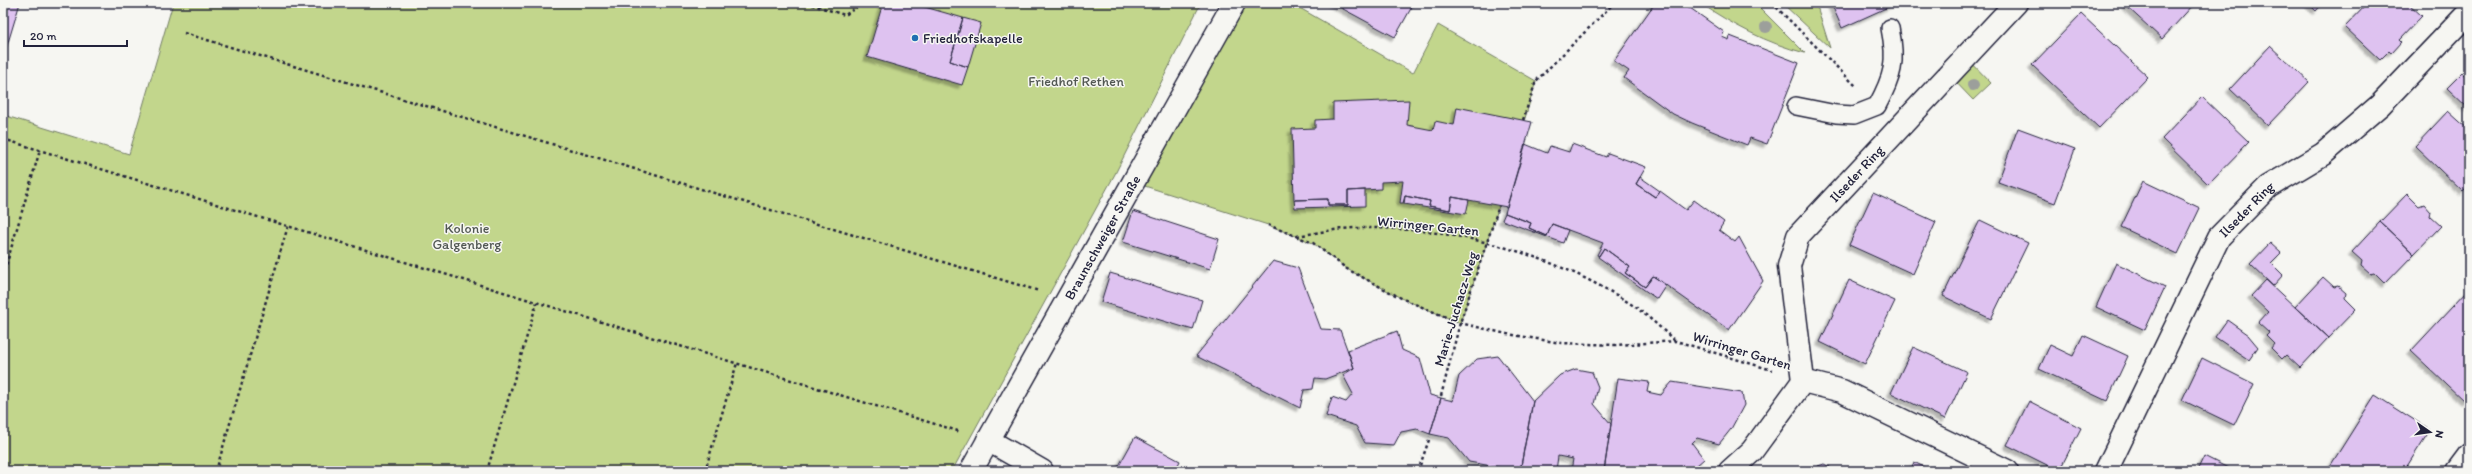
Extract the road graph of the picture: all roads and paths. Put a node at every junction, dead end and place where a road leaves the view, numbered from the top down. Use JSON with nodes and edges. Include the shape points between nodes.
{"nodes":[{"id":1,"x":806,"y":3,"type":"edge"},
{"id":2,"x":863,"y":3,"type":"edge"},
{"id":3,"x":1234,"y":3,"type":"edge"},
{"id":4,"x":1614,"y":3,"type":"edge"},
{"id":5,"x":1772,"y":3,"type":"edge"},
{"id":6,"x":2016,"y":3,"type":"edge"},
{"id":7,"x":2469,"y":12,"type":"edge"},
{"id":8,"x":1890,"y":28,"type":"dead end"},
{"id":9,"x":184,"y":33,"type":"dead end"},
{"id":10,"x":1796,"y":106,"type":"dead end"},
{"id":11,"x":1877,"y":106,"type":"junction"},
{"id":12,"x":1523,"y":120,"type":"dead end"},
{"id":13,"x":3,"y":139,"type":"edge"},
{"id":14,"x":40,"y":150,"type":"junction"},
{"id":15,"x":1499,"y":206,"type":"dead end"},
{"id":16,"x":1268,"y":225,"type":"dead end"},
{"id":17,"x":288,"y":226,"type":"junction"},
{"id":18,"x":1295,"y":236,"type":"junction"},
{"id":19,"x":1487,"y":242,"type":"junction"},
{"id":20,"x":3,"y":276,"type":"edge"},
{"id":21,"x":1067,"y":299,"type":"junction"},
{"id":22,"x":538,"y":302,"type":"junction"},
{"id":23,"x":1460,"y":323,"type":"junction"},
{"id":24,"x":1676,"y":341,"type":"junction"},
{"id":25,"x":737,"y":363,"type":"junction"},
{"id":26,"x":1803,"y":381,"type":"junction"},
{"id":27,"x":1441,"y":396,"type":"dead end"},
{"id":28,"x":1430,"y":437,"type":"dead end"},
{"id":29,"x":988,"y":440,"type":"junction"},
{"id":30,"x":2469,"y":455,"type":"edge"},
{"id":31,"x":3,"y":469,"type":"edge"},
{"id":32,"x":9,"y":471,"type":"edge"},
{"id":33,"x":216,"y":471,"type":"edge"},
{"id":34,"x":487,"y":471,"type":"edge"},
{"id":35,"x":705,"y":471,"type":"edge"},
{"id":36,"x":970,"y":471,"type":"edge"},
{"id":37,"x":1042,"y":471,"type":"edge"},
{"id":38,"x":1418,"y":471,"type":"edge"},
{"id":39,"x":1730,"y":471,"type":"edge"},
{"id":40,"x":2007,"y":471,"type":"edge"},
{"id":41,"x":2106,"y":471,"type":"edge"},
{"id":42,"x":2457,"y":471,"type":"edge"}],
"edges":[{"from":1,"to":2,"type":"path","via":[[845,15]]},
{"from":3,"to":21,"type":"street","name":"Braunschweiger Straße"},
{"from":4,"to":12,"type":"path","via":[[1536,81]]},
{"from":5,"to":11,"type":"path"},
{"from":6,"to":26,"type":"street","name":"Ilseder Ring","via":[[1798,236],[1789,266]]},
{"from":7,"to":41,"type":"street","name":"Ilseder Ring","via":[[2380,105],[2323,154],[2268,187],[2219,237]]},
{"from":8,"to":11,"type":"lane","via":[[1895,52],[1890,82]]},
{"from":9,"to":21,"type":"path"},
{"from":10,"to":11,"type":"lane","via":[[1854,115]]},
{"from":13,"to":14,"type":"path"},
{"from":14,"to":17,"type":"path"},
{"from":14,"to":20,"type":"path"},
{"from":15,"to":19,"type":"path","name":"Marie-Juchacz-Weg"},
{"from":16,"to":18,"type":"path","name":"Wirringer Garten"},
{"from":17,"to":22,"type":"path"},
{"from":17,"to":33,"type":"path"},
{"from":18,"to":19,"type":"path","name":"Wirringer Garten","via":[[1354,228],[1461,236]]},
{"from":18,"to":23,"type":"path","name":"Wirringer Garten","via":[[1313,243],[1347,269],[1403,299]]},
{"from":19,"to":23,"type":"path","name":"Marie-Juchacz-Weg"},
{"from":19,"to":24,"type":"path","name":"Wirringer Garten","via":[[1560,265],[1635,306]]},
{"from":21,"to":29,"type":"street","name":"Braunschweiger Straße"},
{"from":22,"to":25,"type":"path"},
{"from":22,"to":34,"type":"path"},
{"from":23,"to":24,"type":"path","name":"Wirringer Garten","via":[[1561,343],[1616,345]]},
{"from":23,"to":27,"type":"path","name":"Marie-Juchacz-Weg"},
{"from":24,"to":26,"type":"path","name":"Wirringer Garten","via":[[1754,363]]},
{"from":25,"to":29,"type":"path"},
{"from":25,"to":35,"type":"path"},
{"from":26,"to":39,"type":"street","via":[[1752,451]]},
{"from":26,"to":40,"type":"street","via":[[1842,391]]},
{"from":28,"to":38,"type":"path"},
{"from":29,"to":36,"type":"street","name":"Braunschweiger Straße"},
{"from":29,"to":37,"type":"street"},
{"from":30,"to":42,"type":"street"},
{"from":31,"to":32,"type":"path"}]}
